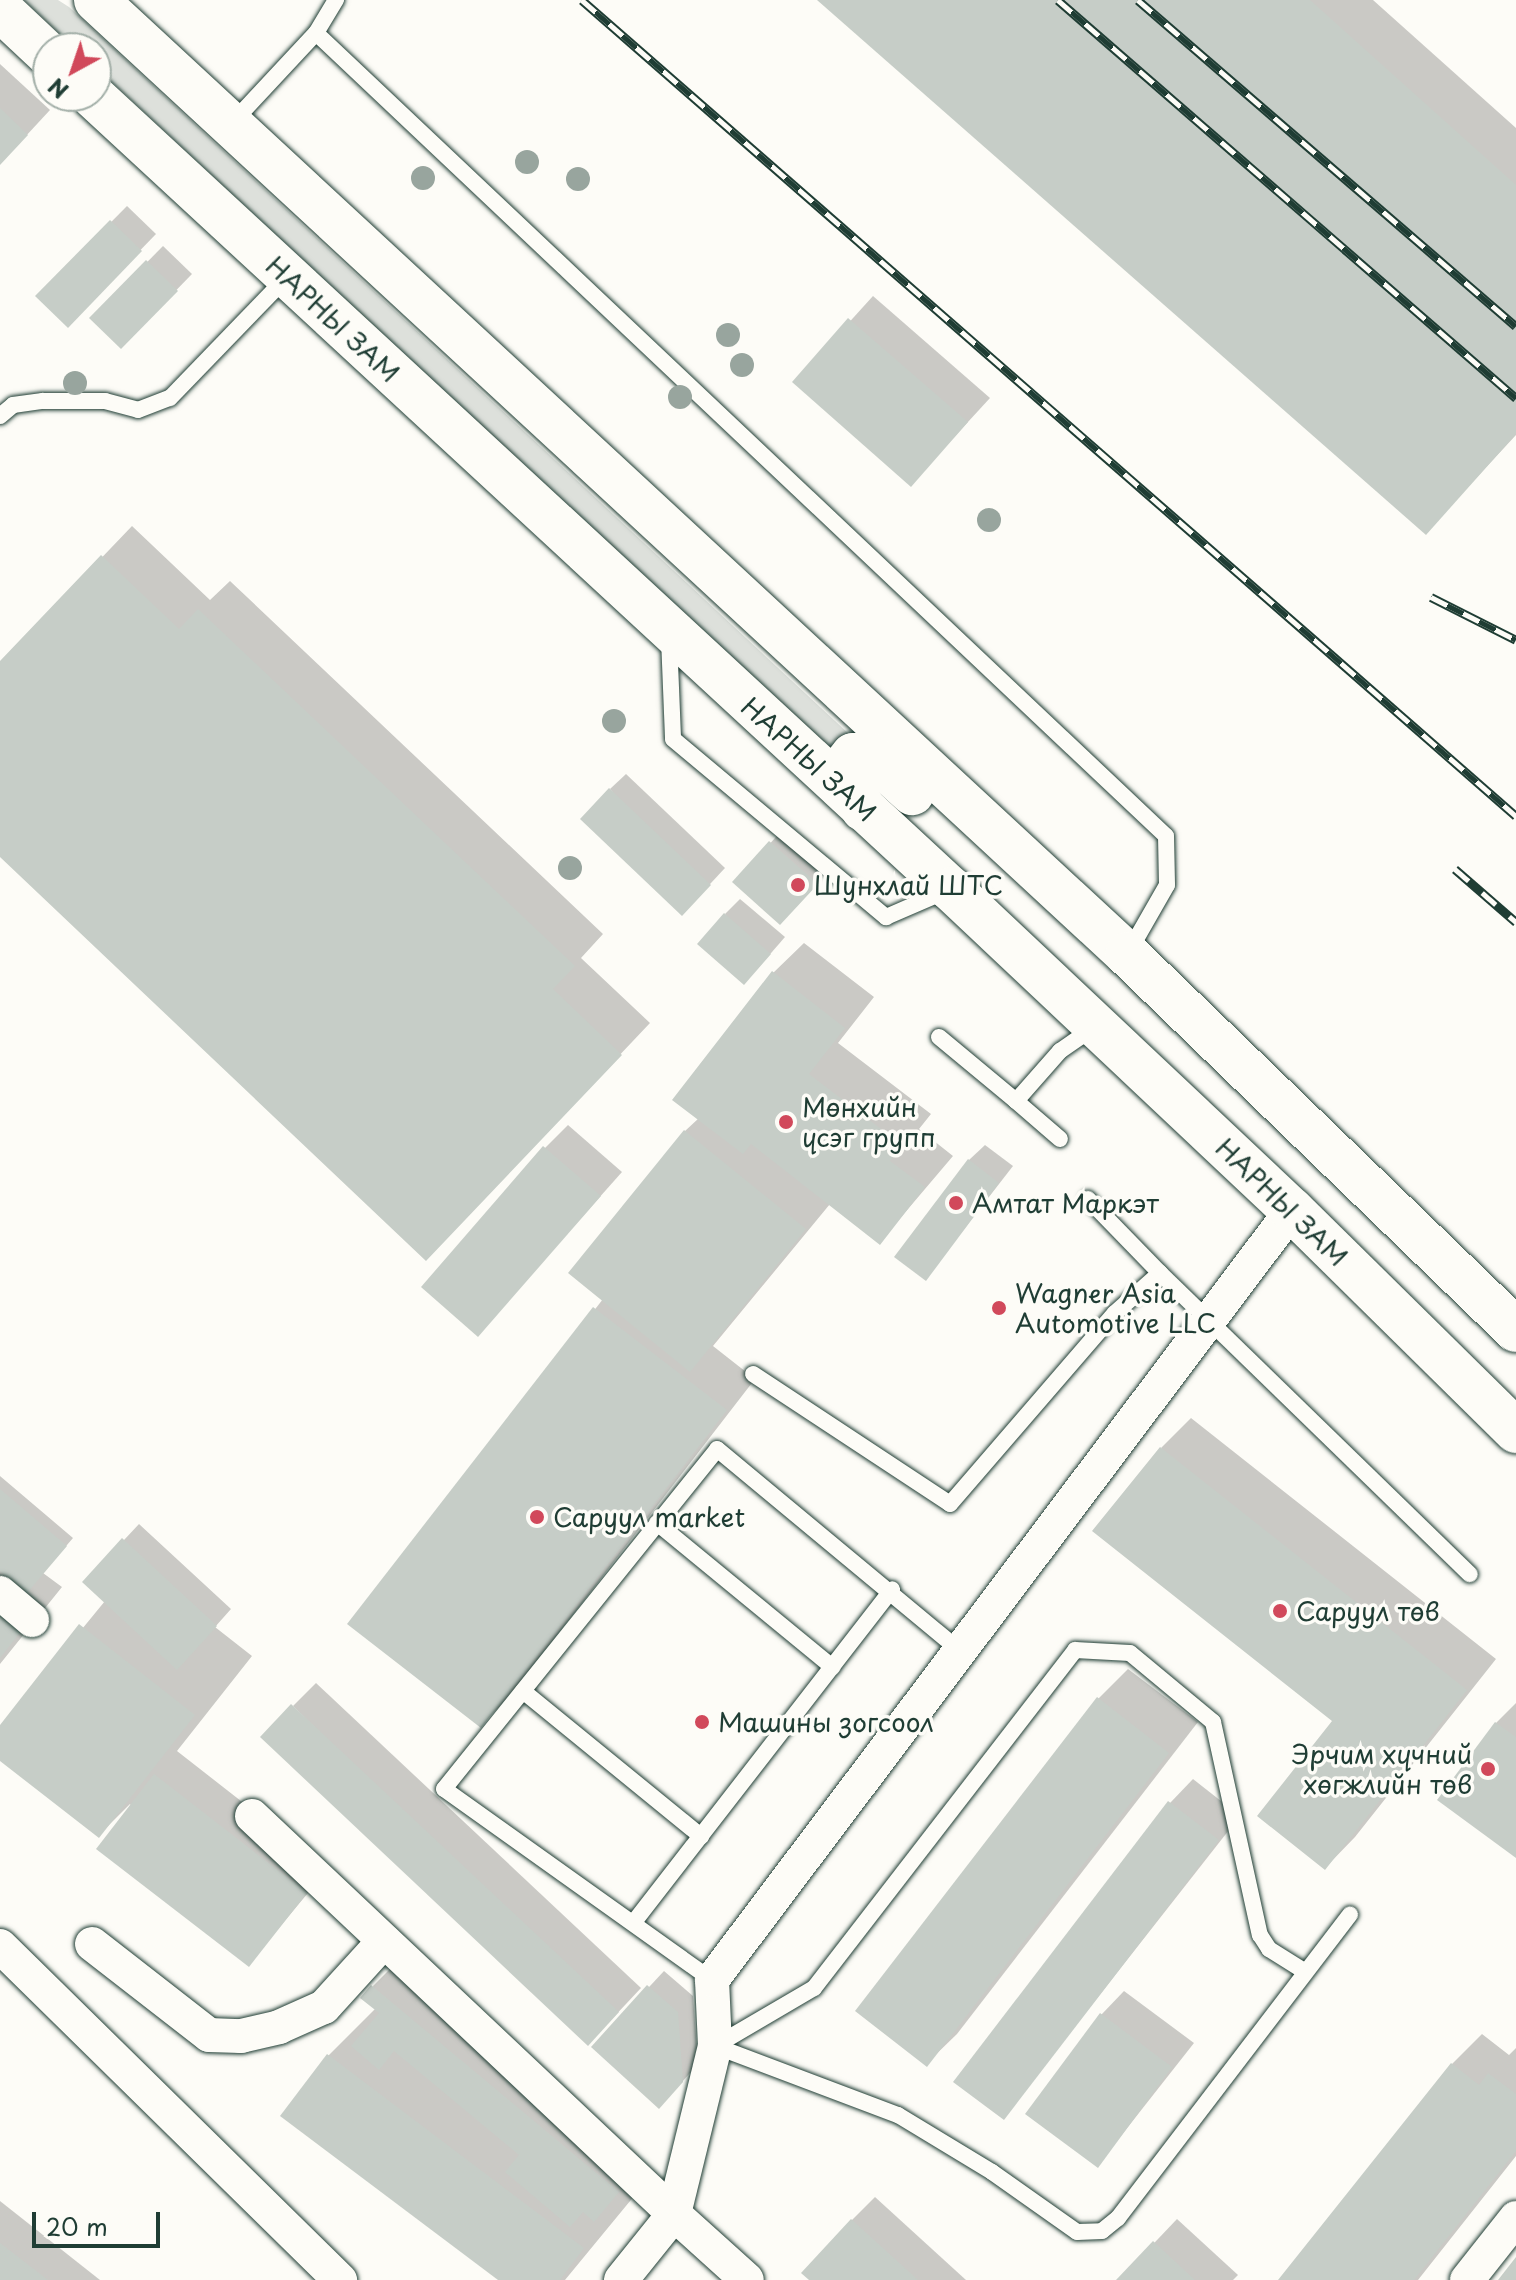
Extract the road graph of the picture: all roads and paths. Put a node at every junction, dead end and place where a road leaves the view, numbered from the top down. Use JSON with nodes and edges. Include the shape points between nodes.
{"nodes":[{"id":1,"x":96,"y":0,"type":"edge"},
{"id":2,"x":336,"y":0,"type":"edge"},
{"id":3,"x":0,"y":9,"type":"edge"},
{"id":4,"x":316,"y":33,"type":"junction"},
{"id":5,"x":32,"y":39,"type":"edge"},
{"id":6,"x":110,"y":112,"type":"edge"},
{"id":7,"x":231,"y":125,"type":"junction"},
{"id":8,"x":287,"y":277,"type":"junction"},
{"id":9,"x":0,"y":416,"type":"edge"},
{"id":10,"x":669,"y":632,"type":"junction"},
{"id":11,"x":863,"y":809,"type":"junction"},
{"id":12,"x":1020,"y":856,"type":"junction"},
{"id":13,"x":951,"y":889,"type":"junction"},
{"id":14,"x":1127,"y":954,"type":"junction"},
{"id":15,"x":1096,"y":1026,"type":"junction"},
{"id":16,"x":939,"y":1037,"type":"dead end"},
{"id":17,"x":1016,"y":1101,"type":"junction"},
{"id":18,"x":1060,"y":1139,"type":"dead end"},
{"id":19,"x":1088,"y":1199,"type":"dead end"},
{"id":20,"x":1292,"y":1210,"type":"junction"},
{"id":21,"x":1160,"y":1273,"type":"junction"},
{"id":22,"x":1212,"y":1319,"type":"junction"},
{"id":23,"x":1516,"y":1330,"type":"edge"},
{"id":24,"x":753,"y":1374,"type":"dead end"},
{"id":25,"x":1516,"y":1431,"type":"edge"},
{"id":26,"x":657,"y":1523,"type":"junction"},
{"id":27,"x":1470,"y":1574,"type":"dead end"},
{"id":28,"x":892,"y":1589,"type":"junction"},
{"id":29,"x":0,"y":1593,"type":"edge"},
{"id":30,"x":32,"y":1620,"type":"dead end"},
{"id":31,"x":958,"y":1649,"type":"junction"},
{"id":32,"x":832,"y":1667,"type":"junction"},
{"id":33,"x":523,"y":1691,"type":"junction"},
{"id":34,"x":252,"y":1816,"type":"dead end"},
{"id":35,"x":701,"y":1836,"type":"junction"},
{"id":36,"x":1350,"y":1915,"type":"dead end"},
{"id":37,"x":634,"y":1922,"type":"junction"},
{"id":38,"x":384,"y":1941,"type":"junction"},
{"id":39,"x":92,"y":1944,"type":"dead end"},
{"id":40,"x":0,"y":1946,"type":"edge"},
{"id":41,"x":1304,"y":1971,"type":"junction"},
{"id":42,"x":712,"y":1980,"type":"junction"},
{"id":43,"x":715,"y":2046,"type":"junction"},
{"id":44,"x":674,"y":2214,"type":"junction"},
{"id":45,"x":1516,"y":2218,"type":"edge"},
{"id":46,"x":340,"y":2280,"type":"edge"},
{"id":47,"x":621,"y":2280,"type":"edge"},
{"id":48,"x":747,"y":2280,"type":"edge"},
{"id":49,"x":1467,"y":2280,"type":"edge"}],
"edges":[{"from":1,"to":7,"type":"main road"},
{"from":2,"to":4,"type":"lane"},
{"from":3,"to":5,"type":"main road"},
{"from":4,"to":7,"type":"lane"},
{"from":4,"to":14,"type":"lane","via":[[1166,836],[1167,885]]},
{"from":6,"to":8,"type":"main road","name":"НАРНЫ ЗАМ"},
{"from":7,"to":12,"type":"main road"},
{"from":8,"to":9,"type":"lane","via":[[170,398],[138,410],[105,401],[43,401],[13,405]]},
{"from":8,"to":10,"type":"main road","name":"НАРНЫ ЗАМ"},
{"from":10,"to":11,"type":"main road","name":"НАРНЫ ЗАМ"},
{"from":10,"to":13,"type":"lane","via":[[673,739],[886,917]]},
{"from":11,"to":12,"type":"main road","via":[[844,766],[853,755],[870,755],[941,818]]},
{"from":11,"to":13,"type":"main road","name":"НАРНЫ ЗАМ"},
{"from":12,"to":14,"type":"main road"},
{"from":13,"to":15,"type":"main road","name":"НАРНЫ ЗАМ"},
{"from":14,"to":23,"type":"main road"},
{"from":15,"to":17,"type":"lane","via":[[1060,1051]]},
{"from":15,"to":20,"type":"main road","name":"НАРНЫ ЗАМ"},
{"from":16,"to":17,"type":"lane"},
{"from":17,"to":18,"type":"lane"},
{"from":19,"to":21,"type":"lane"},
{"from":20,"to":22,"type":"street"},
{"from":20,"to":25,"type":"main road","name":"НАРНЫ ЗАМ"},
{"from":21,"to":22,"type":"lane"},
{"from":21,"to":24,"type":"lane","via":[[1115,1313],[950,1504]]},
{"from":22,"to":27,"type":"lane"},
{"from":22,"to":31,"type":"street"},
{"from":26,"to":28,"type":"lane","via":[[717,1449]]},
{"from":26,"to":32,"type":"lane"},
{"from":26,"to":33,"type":"lane"},
{"from":28,"to":31,"type":"lane"},
{"from":28,"to":32,"type":"lane"},
{"from":29,"to":30,"type":"street"},
{"from":31,"to":42,"type":"street"},
{"from":32,"to":35,"type":"lane"},
{"from":33,"to":35,"type":"lane"},
{"from":33,"to":37,"type":"lane","via":[[444,1789]]},
{"from":34,"to":38,"type":"street"},
{"from":35,"to":37,"type":"lane"},
{"from":36,"to":41,"type":"lane"},
{"from":37,"to":42,"type":"lane"},
{"from":38,"to":39,"type":"street","via":[[324,2007],[279,2027],[241,2036],[209,2035],[170,2010]]},
{"from":38,"to":44,"type":"street"},
{"from":40,"to":46,"type":"street"},
{"from":41,"to":43,"type":"lane","via":[[1118,2218],[1102,2231],[1077,2232],[898,2115]]},
{"from":41,"to":43,"type":"lane","via":[[1269,1949],[1260,1935],[1213,1722],[1130,1653],[1075,1650],[814,1988]]},
{"from":42,"to":43,"type":"street"},
{"from":43,"to":44,"type":"street"},
{"from":44,"to":47,"type":"street"},
{"from":44,"to":48,"type":"street"},
{"from":45,"to":49,"type":"street"}]}
